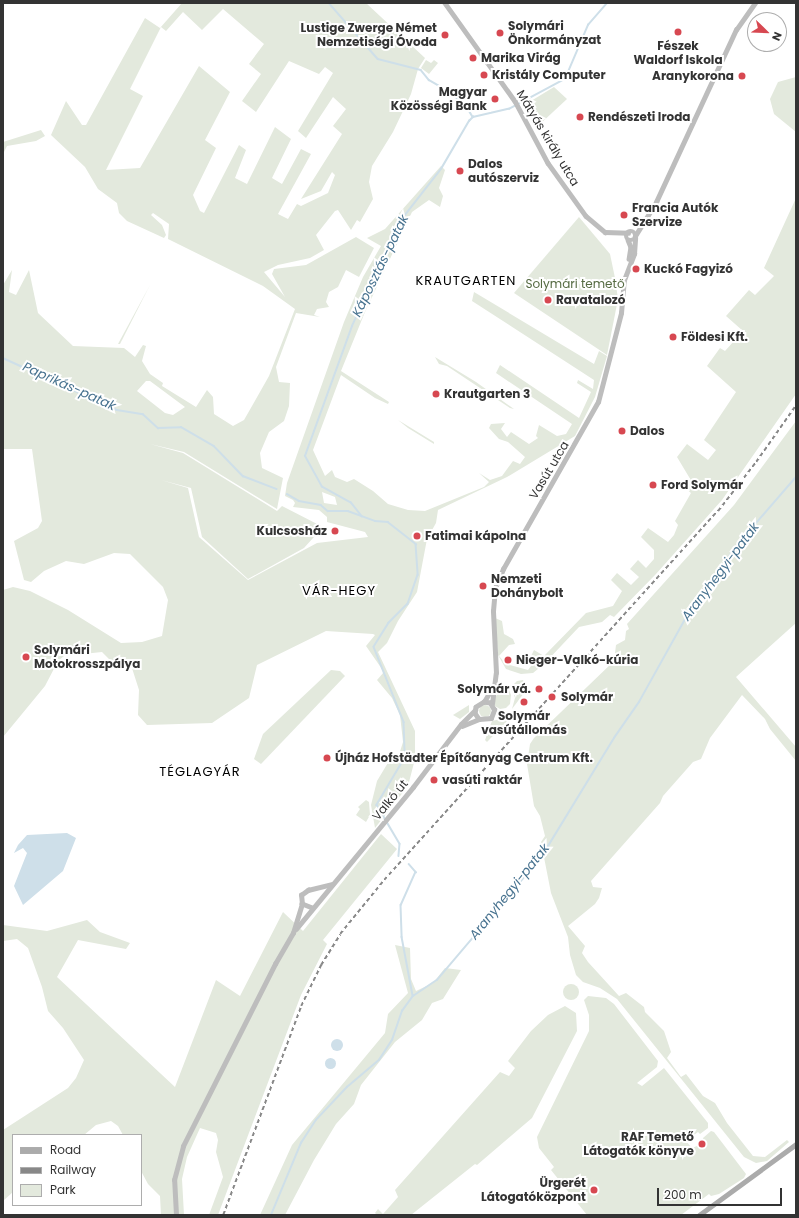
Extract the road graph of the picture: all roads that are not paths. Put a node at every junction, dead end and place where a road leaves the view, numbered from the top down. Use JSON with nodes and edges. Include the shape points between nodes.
{"nodes":[{"id":1,"x":445,"y":3,"type":"edge"},
{"id":2,"x":755,"y":3,"type":"edge"},
{"id":3,"x":642,"y":224,"type":"junction"},
{"id":4,"x":630,"y":232,"type":"junction"},
{"id":5,"x":614,"y":234,"type":"junction"},
{"id":6,"x":635,"y":237,"type":"junction"},
{"id":7,"x":627,"y":239,"type":"junction"},
{"id":8,"x":628,"y":266,"type":"junction"},
{"id":9,"x":495,"y":682,"type":"junction"},
{"id":10,"x":484,"y":702,"type":"junction"},
{"id":11,"x":492,"y":704,"type":"junction"},
{"id":12,"x":475,"y":710,"type":"junction"},
{"id":13,"x":479,"y":719,"type":"junction"},
{"id":14,"x":456,"y":730,"type":"junction"},
{"id":15,"x":337,"y":881,"type":"junction"},
{"id":16,"x":312,"y":890,"type":"junction"},
{"id":17,"x":319,"y":899,"type":"junction"},
{"id":18,"x":302,"y":904,"type":"junction"},
{"id":19,"x":312,"y":908,"type":"junction"},
{"id":20,"x":293,"y":933,"type":"junction"},
{"id":21,"x":796,"y":1144,"type":"edge"},
{"id":22,"x":176,"y":1215,"type":"edge"},
{"id":23,"x":699,"y":1215,"type":"edge"}],
"edges":[{"from":1,"to":5,"type":"street","name":"Mátyás király utca","via":[[522,111],[548,163],[574,201],[598,229]]},
{"from":2,"to":3,"type":"street","via":[[736,30],[656,202]]},
{"from":3,"to":4,"type":"street"},
{"from":3,"to":6,"type":"street"},
{"from":4,"to":5,"type":"street"},
{"from":4,"to":6,"type":"street"},
{"from":4,"to":7,"type":"street","name":"Vasút utca"},
{"from":5,"to":7,"type":"street","name":"Mátyás király utca"},
{"from":6,"to":7,"type":"street"},
{"from":6,"to":8,"type":"street","name":"Vasút utca","via":[[634,254]]},
{"from":7,"to":8,"type":"street","name":"Vasút utca","via":[[631,247]]},
{"from":8,"to":9,"type":"street","name":"Vasút utca","via":[[621,313],[598,402],[503,569],[495,588]]},
{"from":9,"to":10,"type":"street","name":"Vasút utca"},
{"from":9,"to":11,"type":"street","name":"Vasút utca"},
{"from":10,"to":11,"type":"street"},
{"from":10,"to":12,"type":"street","via":[[478,704]]},
{"from":11,"to":13,"type":"street","via":[[493,716],[486,720]]},
{"from":12,"to":13,"type":"street"},
{"from":12,"to":14,"type":"street","name":"Valkó út"},
{"from":13,"to":14,"type":"street"},
{"from":14,"to":15,"type":"street","name":"Valkó út"},
{"from":15,"to":16,"type":"street"},
{"from":15,"to":17,"type":"street","name":"Valkó út"},
{"from":16,"to":17,"type":"street"},
{"from":16,"to":18,"type":"street","via":[[301,895]]},
{"from":17,"to":19,"type":"street"},
{"from":18,"to":19,"type":"street"},
{"from":18,"to":20,"type":"street"},
{"from":19,"to":20,"type":"street"},
{"from":20,"to":22,"type":"street","via":[[271,971],[183,1146],[174,1180]]},
{"from":21,"to":23,"type":"main road"}]}
